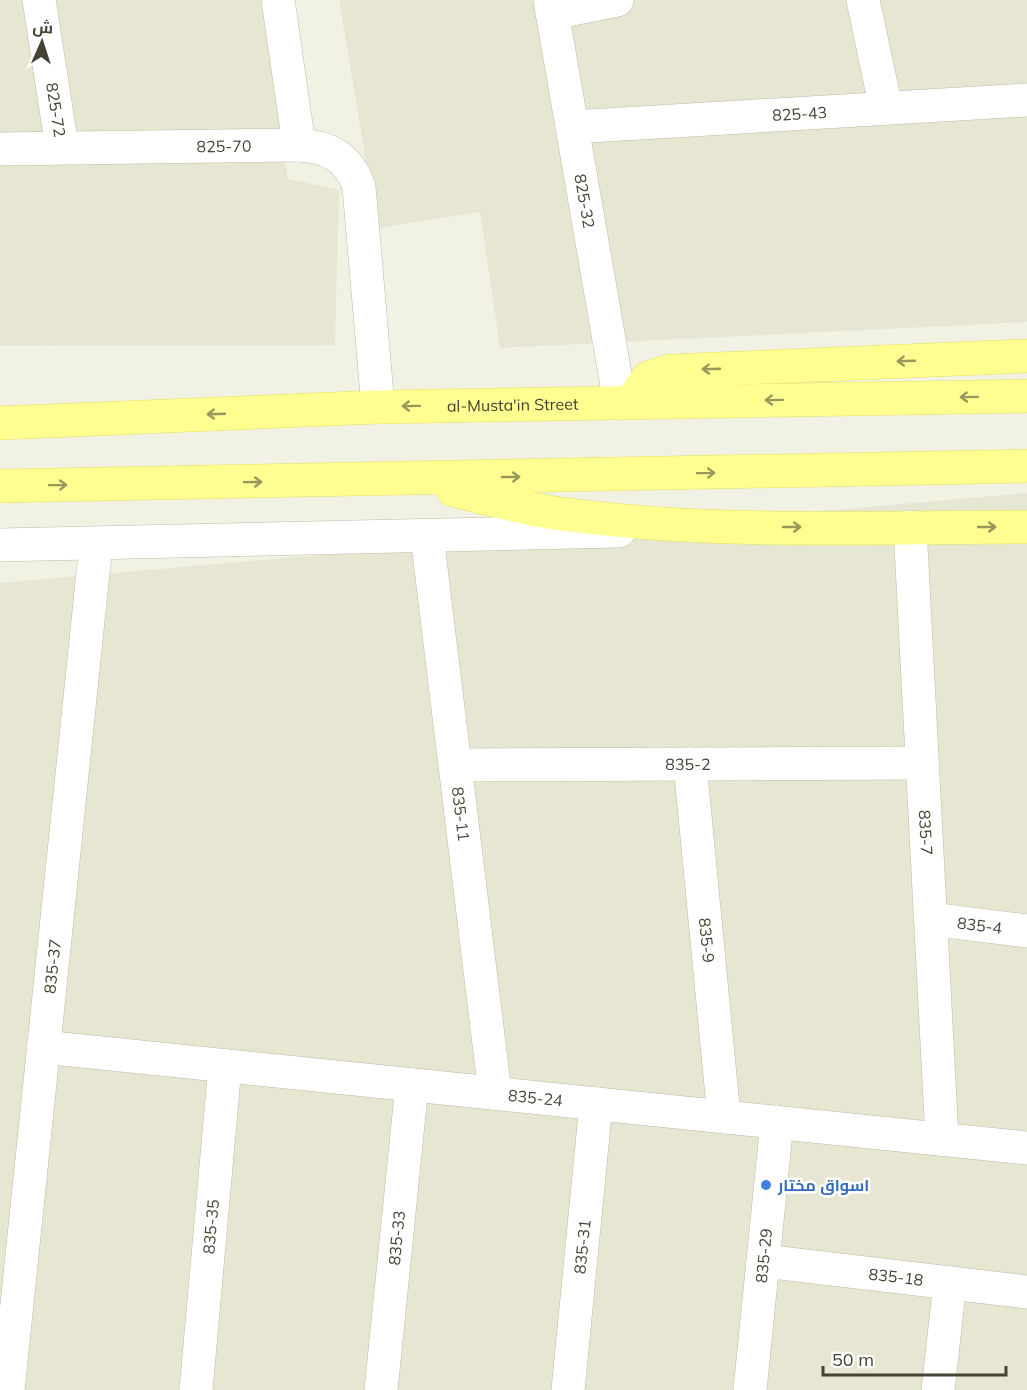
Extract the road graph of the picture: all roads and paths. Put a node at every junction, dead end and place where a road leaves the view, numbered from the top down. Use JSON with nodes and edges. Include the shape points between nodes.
{"nodes":[{"id":1,"x":39,"y":0,"type":"edge"},
{"id":2,"x":278,"y":0,"type":"edge"},
{"id":3,"x":617,"y":0,"type":"edge"},
{"id":4,"x":862,"y":0,"type":"edge"},
{"id":5,"x":551,"y":6,"type":"edge"},
{"id":6,"x":1027,"y":100,"type":"edge"},
{"id":7,"x":886,"y":108,"type":"junction"},
{"id":8,"x":572,"y":127,"type":"junction"},
{"id":9,"x":299,"y":145,"type":"junction"},
{"id":10,"x":62,"y":147,"type":"junction"},
{"id":11,"x":0,"y":149,"type":"edge"},
{"id":12,"x":1027,"y":356,"type":"edge"},
{"id":13,"x":1027,"y":396,"type":"edge"},
{"id":14,"x":626,"y":403,"type":"junction"},
{"id":15,"x":378,"y":407,"type":"junction"},
{"id":16,"x":0,"y":423,"type":"edge"},
{"id":17,"x":1027,"y":465,"type":"edge"},
{"id":18,"x":401,"y":479,"type":"junction"},
{"id":19,"x":0,"y":486,"type":"edge"},
{"id":20,"x":1027,"y":526,"type":"edge"},
{"id":21,"x":758,"y":527,"type":"junction"},
{"id":22,"x":910,"y":527,"type":"junction"},
{"id":23,"x":427,"y":536,"type":"junction"},
{"id":24,"x":96,"y":544,"type":"junction"},
{"id":25,"x":0,"y":546,"type":"edge"},
{"id":26,"x":922,"y":763,"type":"junction"},
{"id":27,"x":690,"y":764,"type":"junction"},
{"id":28,"x":456,"y":765,"type":"junction"},
{"id":29,"x":930,"y":919,"type":"junction"},
{"id":30,"x":1027,"y":931,"type":"edge"},
{"id":31,"x":43,"y":1047,"type":"junction"},
{"id":32,"x":225,"y":1066,"type":"junction"},
{"id":33,"x":412,"y":1085,"type":"junction"},
{"id":34,"x":495,"y":1093,"type":"junction"},
{"id":35,"x":596,"y":1104,"type":"junction"},
{"id":36,"x":724,"y":1117,"type":"junction"},
{"id":37,"x":777,"y":1122,"type":"junction"},
{"id":38,"x":942,"y":1139,"type":"junction"},
{"id":39,"x":1027,"y":1148,"type":"edge"},
{"id":40,"x":763,"y":1261,"type":"junction"},
{"id":41,"x":950,"y":1283,"type":"junction"},
{"id":42,"x":1027,"y":1292,"type":"edge"},
{"id":43,"x":8,"y":1390,"type":"edge"},
{"id":44,"x":196,"y":1390,"type":"edge"},
{"id":45,"x":381,"y":1390,"type":"edge"},
{"id":46,"x":568,"y":1390,"type":"edge"},
{"id":47,"x":750,"y":1390,"type":"edge"},
{"id":48,"x":938,"y":1390,"type":"edge"}],
"edges":[{"from":1,"to":10,"type":"street","name":"825-72"},
{"from":2,"to":9,"type":"street"},
{"from":3,"to":5,"type":"street"},
{"from":4,"to":7,"type":"street"},
{"from":5,"to":8,"type":"street","name":"825-32"},
{"from":6,"to":7,"type":"street","name":"825-43"},
{"from":7,"to":8,"type":"street","name":"825-43"},
{"from":8,"to":14,"type":"street","name":"825-32"},
{"from":9,"to":10,"type":"street","name":"825-70"},
{"from":9,"to":15,"type":"street","name":"825-70","via":[[326,148],[337,155],[355,174],[359,187]]},
{"from":10,"to":11,"type":"street","name":"825-70"},
{"from":12,"to":14,"type":"main road","one_way":true,"via":[[670,371],[648,378]]},
{"from":13,"to":14,"type":"main road","name":"al-Musta'in Street","one_way":true},
{"from":14,"to":15,"type":"main road","name":"al-Musta'in Street","one_way":true},
{"from":15,"to":16,"type":"main road","name":"al-Musta'in Street","one_way":true},
{"from":18,"to":17,"type":"main road","one_way":true},
{"from":19,"to":18,"type":"main road","one_way":true},
{"from":18,"to":21,"type":"main road","via":[[554,513]]},
{"from":22,"to":20,"type":"main road","one_way":true},
{"from":21,"to":22,"type":"main road","one_way":true},
{"from":21,"to":23,"type":"street"},
{"from":22,"to":26,"type":"street","name":"835-7"},
{"from":23,"to":24,"type":"street"},
{"from":23,"to":28,"type":"street","name":"835-11"},
{"from":24,"to":25,"type":"street"},
{"from":24,"to":31,"type":"street","name":"835-37"},
{"from":26,"to":27,"type":"street","name":"835-2"},
{"from":26,"to":29,"type":"street","name":"835-7"},
{"from":27,"to":28,"type":"street","name":"835-2"},
{"from":27,"to":36,"type":"street","name":"835-9"},
{"from":28,"to":34,"type":"street","name":"835-11"},
{"from":29,"to":30,"type":"street","name":"835-4"},
{"from":29,"to":38,"type":"street","name":"835-7"},
{"from":31,"to":32,"type":"street","name":"835-24"},
{"from":31,"to":43,"type":"street","name":"835-37"},
{"from":32,"to":33,"type":"street","name":"835-24"},
{"from":32,"to":44,"type":"street","name":"835-35"},
{"from":33,"to":34,"type":"street","name":"835-24"},
{"from":33,"to":45,"type":"street","name":"835-33"},
{"from":34,"to":35,"type":"street","name":"835-24"},
{"from":35,"to":36,"type":"street","name":"835-24"},
{"from":35,"to":46,"type":"street","name":"835-31"},
{"from":36,"to":37,"type":"street","name":"835-24"},
{"from":37,"to":38,"type":"street","name":"835-24"},
{"from":37,"to":40,"type":"street","name":"835-29"},
{"from":38,"to":39,"type":"street","name":"835-24"},
{"from":40,"to":41,"type":"street","name":"835-18"},
{"from":40,"to":47,"type":"street","name":"835-29"},
{"from":41,"to":42,"type":"street","name":"835-18"},
{"from":41,"to":48,"type":"street"}]}
